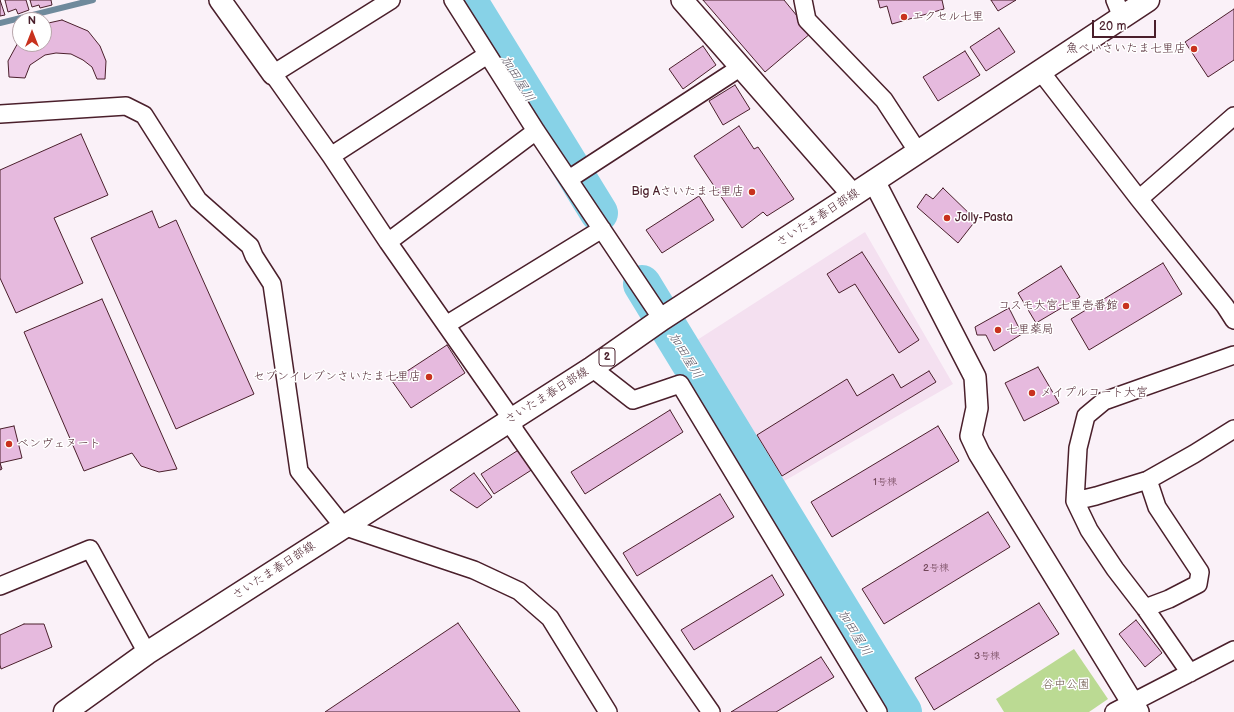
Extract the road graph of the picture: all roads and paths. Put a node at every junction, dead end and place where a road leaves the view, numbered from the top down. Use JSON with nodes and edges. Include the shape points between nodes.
{"nodes":[{"id":1,"x":220,"y":0,"type":"edge"},
{"id":2,"x":391,"y":0,"type":"edge"},
{"id":3,"x":453,"y":0,"type":"edge"},
{"id":4,"x":682,"y":0,"type":"edge"},
{"id":5,"x":803,"y":0,"type":"edge"},
{"id":6,"x":1148,"y":0,"type":"edge"},
{"id":7,"x":1118,"y":9,"type":"edge"},
{"id":8,"x":487,"y":54,"type":"junction"},
{"id":9,"x":741,"y":67,"type":"junction"},
{"id":10,"x":1041,"y":72,"type":"junction"},
{"id":11,"x":273,"y":74,"type":"junction"},
{"id":12,"x":0,"y":114,"type":"edge"},
{"id":13,"x":1234,"y":116,"type":"edge"},
{"id":14,"x":536,"y":131,"type":"junction"},
{"id":15,"x":918,"y":152,"type":"junction"},
{"id":16,"x":331,"y":156,"type":"junction"},
{"id":17,"x":569,"y":179,"type":"junction"},
{"id":18,"x":874,"y":182,"type":"junction"},
{"id":19,"x":853,"y":195,"type":"junction"},
{"id":20,"x":1139,"y":199,"type":"junction"},
{"id":21,"x":602,"y":230,"type":"junction"},
{"id":22,"x":388,"y":242,"type":"junction"},
{"id":23,"x":662,"y":319,"type":"junction"},
{"id":24,"x":1234,"y":320,"type":"edge"},
{"id":25,"x":446,"y":326,"type":"junction"},
{"id":26,"x":1234,"y":355,"type":"edge"},
{"id":27,"x":592,"y":368,"type":"junction"},
{"id":28,"x":511,"y":418,"type":"junction"},
{"id":29,"x":1234,"y":429,"type":"edge"},
{"id":30,"x":1148,"y":480,"type":"junction"},
{"id":31,"x":1075,"y":501,"type":"junction"},
{"id":32,"x":343,"y":526,"type":"junction"},
{"id":33,"x":0,"y":586,"type":"edge"},
{"id":34,"x":1145,"y":608,"type":"junction"},
{"id":35,"x":1234,"y":650,"type":"edge"},
{"id":36,"x":147,"y":653,"type":"junction"},
{"id":37,"x":1190,"y":673,"type":"junction"},
{"id":38,"x":1135,"y":707,"type":"edge"},
{"id":39,"x":65,"y":712,"type":"edge"},
{"id":40,"x":608,"y":712,"type":"edge"},
{"id":41,"x":711,"y":712,"type":"edge"},
{"id":42,"x":878,"y":712,"type":"edge"},
{"id":43,"x":1114,"y":712,"type":"edge"}],
"edges":[{"from":1,"to":11,"type":"street"},
{"from":2,"to":11,"type":"street"},
{"from":3,"to":8,"type":"street"},
{"from":4,"to":9,"type":"street"},
{"from":5,"to":15,"type":"street","via":[[807,20],[884,100]]},
{"from":6,"to":7,"type":"main road","name":"さいたま春日部線","number":"2"},
{"from":7,"to":10,"type":"main road","name":"さいたま春日部線","number":"2"},
{"from":8,"to":14,"type":"street"},
{"from":8,"to":16,"type":"street"},
{"from":9,"to":17,"type":"street"},
{"from":9,"to":19,"type":"street"},
{"from":10,"to":15,"type":"main road","name":"さいたま春日部線","number":"2"},
{"from":10,"to":20,"type":"street"},
{"from":11,"to":16,"type":"street"},
{"from":12,"to":32,"type":"street","via":[[126,106],[144,115],[198,200],[250,246],[272,284],[300,470]]},
{"from":13,"to":20,"type":"street"},
{"from":14,"to":17,"type":"street"},
{"from":14,"to":22,"type":"street"},
{"from":15,"to":18,"type":"main road","name":"さいたま春日部線","number":"2"},
{"from":16,"to":22,"type":"street"},
{"from":17,"to":21,"type":"street"},
{"from":18,"to":19,"type":"main road","name":"さいたま春日部線","number":"2"},
{"from":18,"to":38,"type":"street","via":[[975,377],[977,408],[971,436],[979,454]]},
{"from":19,"to":23,"type":"main road","name":"さいたま春日部線","number":"2"},
{"from":20,"to":24,"type":"street"},
{"from":21,"to":23,"type":"street"},
{"from":21,"to":25,"type":"street"},
{"from":22,"to":25,"type":"street"},
{"from":23,"to":27,"type":"main road","name":"さいたま春日部線","number":"2"},
{"from":25,"to":28,"type":"street"},
{"from":26,"to":31,"type":"street","via":[[1104,401],[1086,416],[1078,448]]},
{"from":27,"to":28,"type":"main road","name":"さいたま春日部線","number":"2"},
{"from":27,"to":42,"type":"street","via":[[633,400],[680,384]]},
{"from":28,"to":32,"type":"main road","name":"さいたま春日部線","number":"2"},
{"from":28,"to":41,"type":"street","via":[[515,431]]},
{"from":29,"to":30,"type":"street"},
{"from":30,"to":31,"type":"street"},
{"from":30,"to":34,"type":"street","via":[[1157,507],[1200,572],[1198,584]]},
{"from":31,"to":34,"type":"street","via":[[1089,530]]},
{"from":32,"to":36,"type":"main road","name":"さいたま春日部線","number":"2"},
{"from":32,"to":40,"type":"street","via":[[474,570],[519,591],[550,618]]},
{"from":33,"to":36,"type":"street","via":[[90,550]]},
{"from":34,"to":37,"type":"street"},
{"from":35,"to":37,"type":"street"},
{"from":36,"to":39,"type":"main road","name":"さいたま春日部線","number":"2"},
{"from":37,"to":38,"type":"street"},
{"from":38,"to":43,"type":"street"}]}
